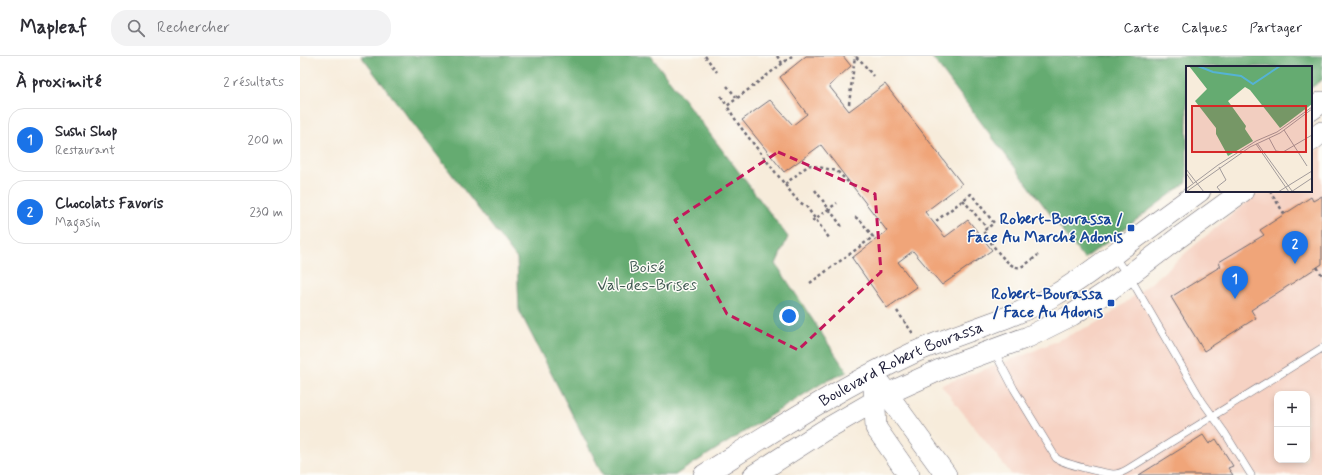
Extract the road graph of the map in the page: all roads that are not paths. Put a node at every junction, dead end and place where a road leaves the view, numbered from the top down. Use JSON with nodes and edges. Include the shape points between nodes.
{"nodes":[{"id":1,"x":1322,"y":102,"type":"edge"},
{"id":2,"x":1312,"y":109,"type":"edge"},
{"id":3,"x":1322,"y":132,"type":"edge"},
{"id":4,"x":1312,"y":140,"type":"edge"},
{"id":5,"x":1199,"y":192,"type":"edge"},
{"id":6,"x":1242,"y":192,"type":"edge"},
{"id":7,"x":1113,"y":255,"type":"junction"},
{"id":8,"x":1128,"y":276,"type":"junction"},
{"id":9,"x":1322,"y":348,"type":"edge"},
{"id":10,"x":994,"y":349,"type":"junction"},
{"id":11,"x":873,"y":373,"type":"junction"},
{"id":12,"x":881,"y":397,"type":"junction"},
{"id":13,"x":1214,"y":416,"type":"junction"},
{"id":14,"x":704,"y":475,"type":"edge"},
{"id":15,"x":754,"y":475,"type":"edge"},
{"id":16,"x":909,"y":475,"type":"edge"},
{"id":17,"x":946,"y":475,"type":"edge"},
{"id":18,"x":1251,"y":475,"type":"edge"}],
"edges":[{"from":1,"to":2,"type":"street"},
{"from":3,"to":4,"type":"street"},
{"from":5,"to":7,"type":"street","name":"Boulevard Robert Bourassa"},
{"from":6,"to":8,"type":"street","name":"Boulevard Robert Bourassa"},
{"from":7,"to":8,"type":"lane"},
{"from":7,"to":11,"type":"street","name":"Boulevard Robert Bourassa","via":[[1062,291],[1030,308],[934,344]]},
{"from":8,"to":10,"type":"street","name":"Boulevard Robert Bourassa","via":[[1058,323]]},
{"from":8,"to":13,"type":"lane","via":[[1202,401]]},
{"from":9,"to":13,"type":"lane"},
{"from":10,"to":12,"type":"street","name":"Boulevard Robert Bourassa","via":[[944,368]]},
{"from":10,"to":13,"type":"lane","via":[[1006,375],[1053,454],[1065,463],[1109,473],[1122,472]]},
{"from":11,"to":12,"type":"street"},
{"from":11,"to":14,"type":"street","name":"Boulevard Robert Bourassa","via":[[777,428]]},
{"from":12,"to":15,"type":"street","name":"Boulevard Robert Bourassa"},
{"from":12,"to":16,"type":"street","via":[[876,428]]},
{"from":12,"to":17,"type":"street"},
{"from":13,"to":18,"type":"lane"}]}
